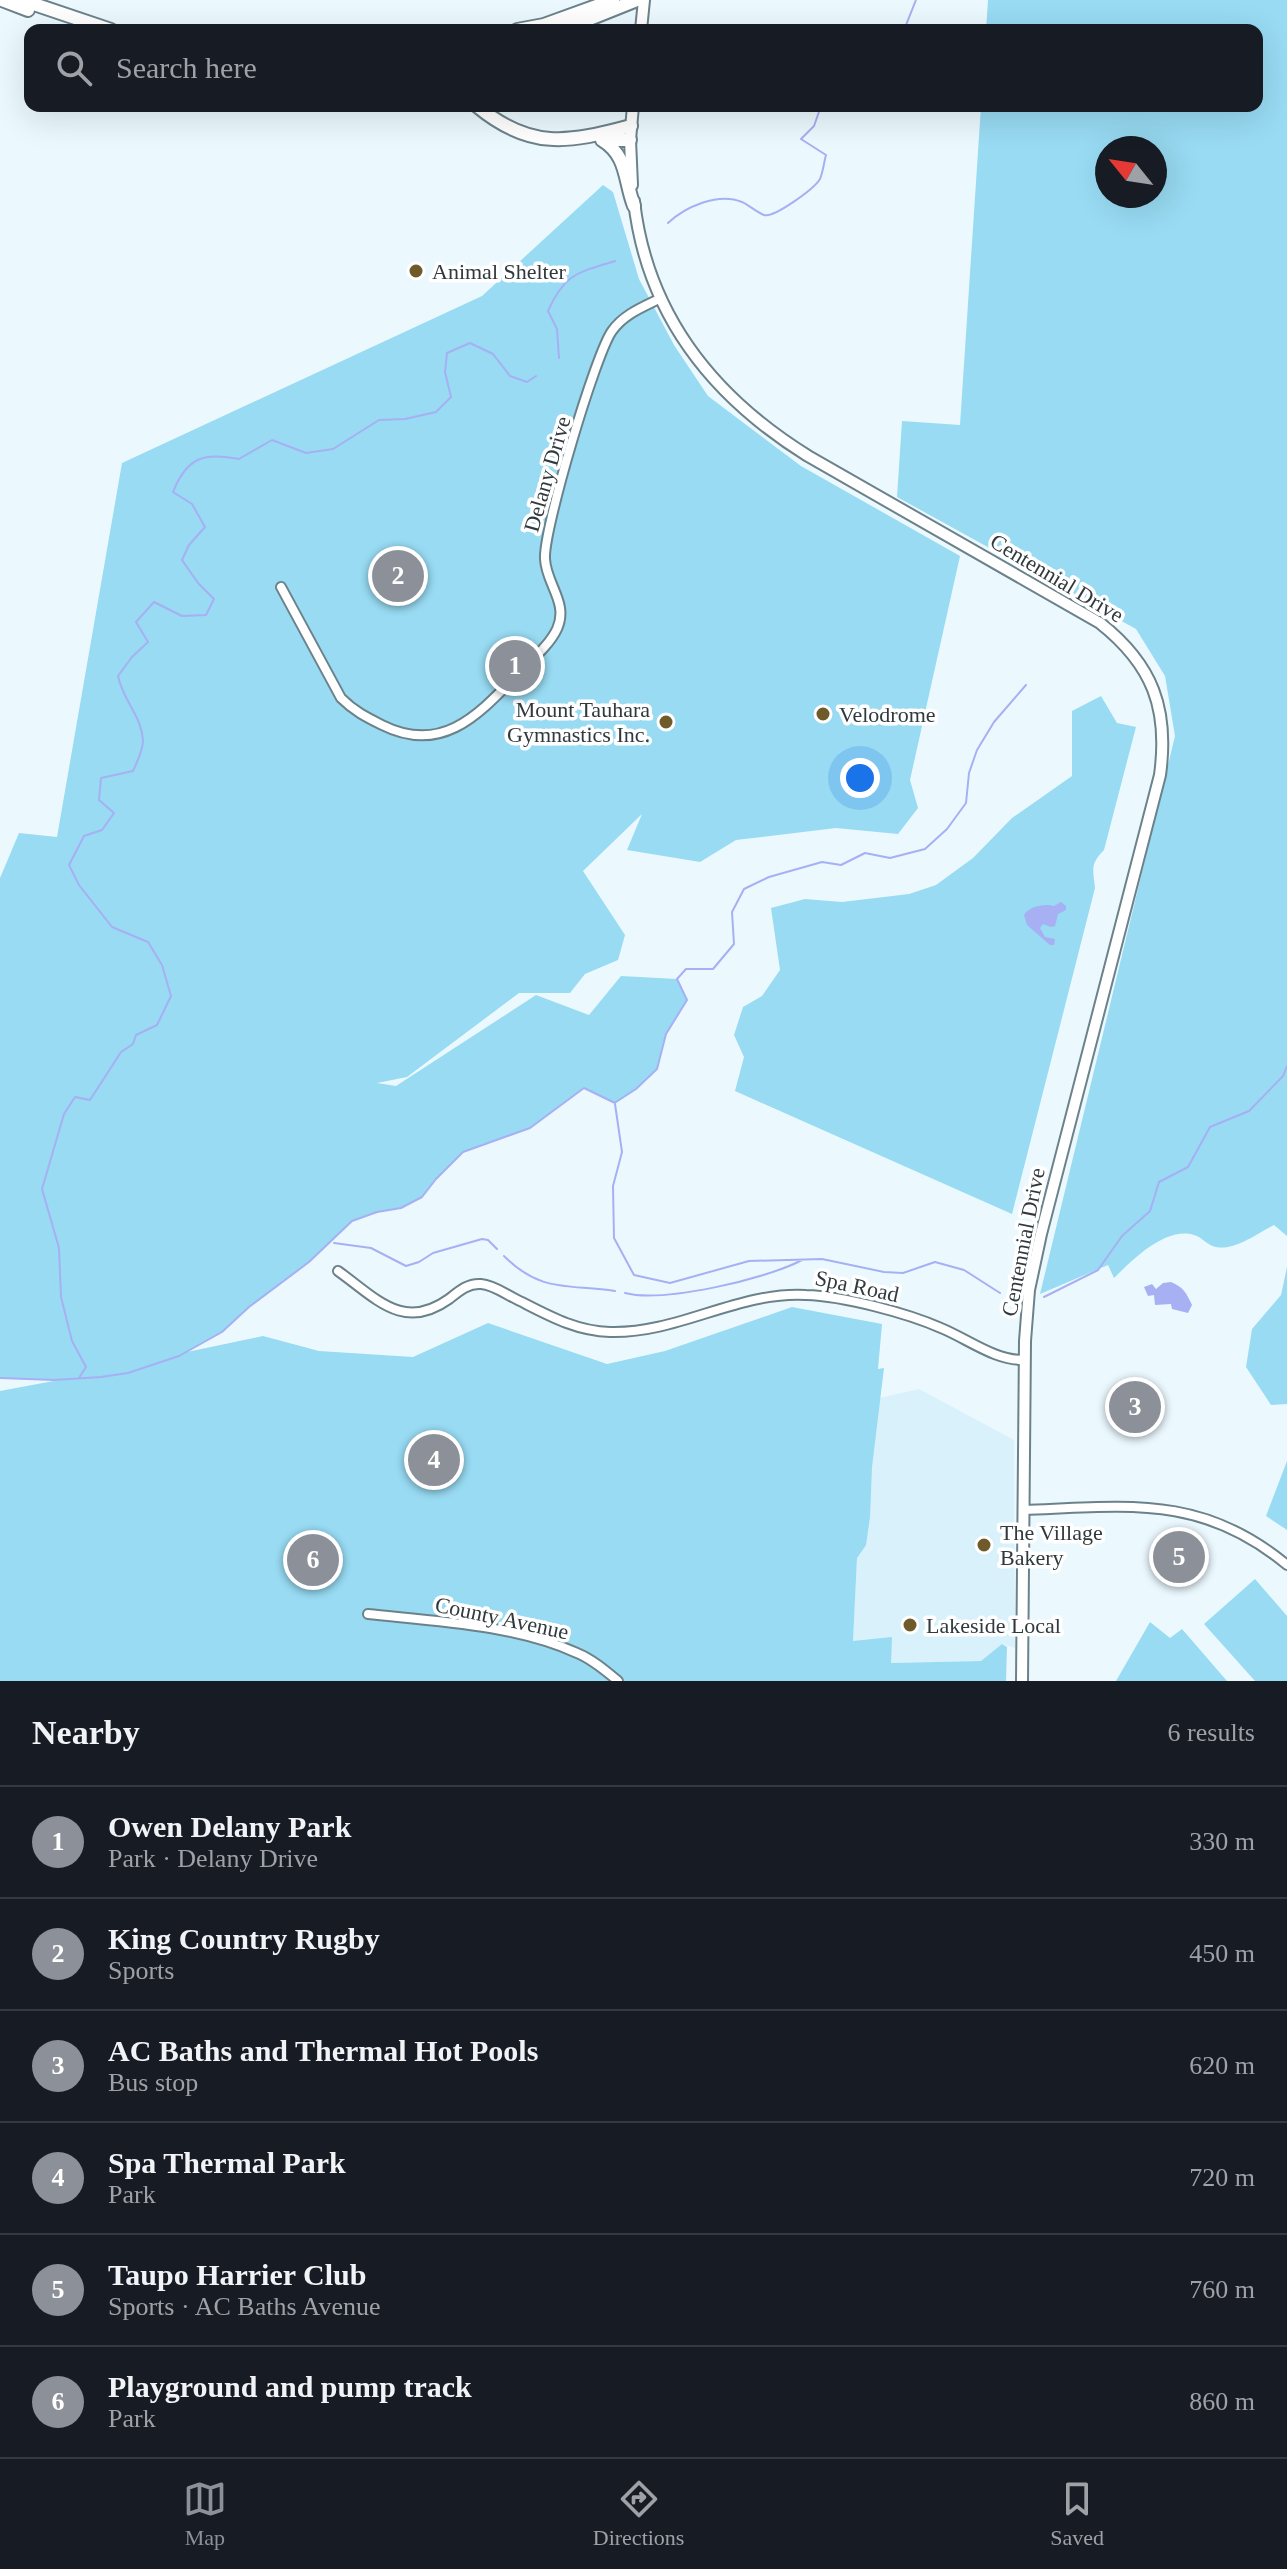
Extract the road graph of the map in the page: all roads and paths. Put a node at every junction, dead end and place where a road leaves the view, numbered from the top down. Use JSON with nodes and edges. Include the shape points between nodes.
{"nodes":[{"id":1,"x":2,"y":0,"type":"edge"},
{"id":2,"x":22,"y":0,"type":"edge"},
{"id":3,"x":613,"y":0,"type":"edge"},
{"id":4,"x":644,"y":0,"type":"edge"},
{"id":5,"x":633,"y":2,"type":"edge"},
{"id":6,"x":71,"y":24,"type":"edge"},
{"id":7,"x":93,"y":24,"type":"edge"},
{"id":8,"x":547,"y":24,"type":"edge"},
{"id":9,"x":578,"y":24,"type":"edge"},
{"id":10,"x":642,"y":24,"type":"edge"},
{"id":11,"x":485,"y":112,"type":"edge"},
{"id":12,"x":632,"y":112,"type":"edge"},
{"id":13,"x":631,"y":126,"type":"junction"},
{"id":14,"x":586,"y":136,"type":"junction"},
{"id":15,"x":602,"y":140,"type":"junction"},
{"id":16,"x":630,"y":140,"type":"junction"},
{"id":17,"x":634,"y":206,"type":"junction"},
{"id":18,"x":661,"y":298,"type":"junction"},
{"id":19,"x":281,"y":587,"type":"dead end"},
{"id":20,"x":338,"y":1271,"type":"dead end"},
{"id":21,"x":1025,"y":1360,"type":"junction"},
{"id":22,"x":1024,"y":1510,"type":"junction"},
{"id":23,"x":1287,"y":1565,"type":"edge"},
{"id":24,"x":368,"y":1614,"type":"dead end"},
{"id":25,"x":618,"y":1681,"type":"edge"},
{"id":26,"x":1022,"y":1681,"type":"edge"}],
"edges":[{"from":1,"to":6,"type":"highway"},
{"from":2,"to":7,"type":"highway"},
{"from":3,"to":8,"type":"highway"},
{"from":4,"to":10,"type":"main road"},
{"from":5,"to":9,"type":"highway"},
{"from":11,"to":14,"type":"highway","via":[[526,136]]},
{"from":12,"to":13,"type":"main road","name":"Centennial Drive"},
{"from":13,"to":14,"type":"highway"},
{"from":13,"to":16,"type":"main road","name":"Centennial Drive"},
{"from":14,"to":15,"type":"highway"},
{"from":15,"to":16,"type":"highway"},
{"from":15,"to":17,"type":"highway","via":[[621,156]]},
{"from":16,"to":17,"type":"main road","name":"Centennial Drive"},
{"from":17,"to":18,"type":"main road","name":"Centennial Drive"},
{"from":18,"to":19,"type":"street","name":"Delany Drive","via":[[624,316],[602,349],[546,541],[547,572],[561,609],[556,631],[481,712],[461,726],[416,737],[355,711],[341,698]]},
{"from":18,"to":21,"type":"main road","name":"Centennial Drive","via":[[699,363],[743,410],[808,456],[1100,623],[1135,656],[1157,697],[1163,733],[1160,775],[1041,1234],[1029,1290]]},
{"from":20,"to":21,"type":"street","name":"Spa Road","via":[[401,1313],[429,1311],[467,1286],[480,1284],[564,1323],[613,1332],[661,1326],[778,1295],[808,1295],[853,1301],[938,1326],[1000,1357]]},
{"from":21,"to":22,"type":"main road"},
{"from":22,"to":23,"type":"street","via":[[1135,1507],[1189,1512],[1246,1535]]},
{"from":22,"to":26,"type":"main road"},
{"from":24,"to":25,"type":"street","name":"County Avenue","via":[[451,1623],[558,1645],[581,1654]]}]}
